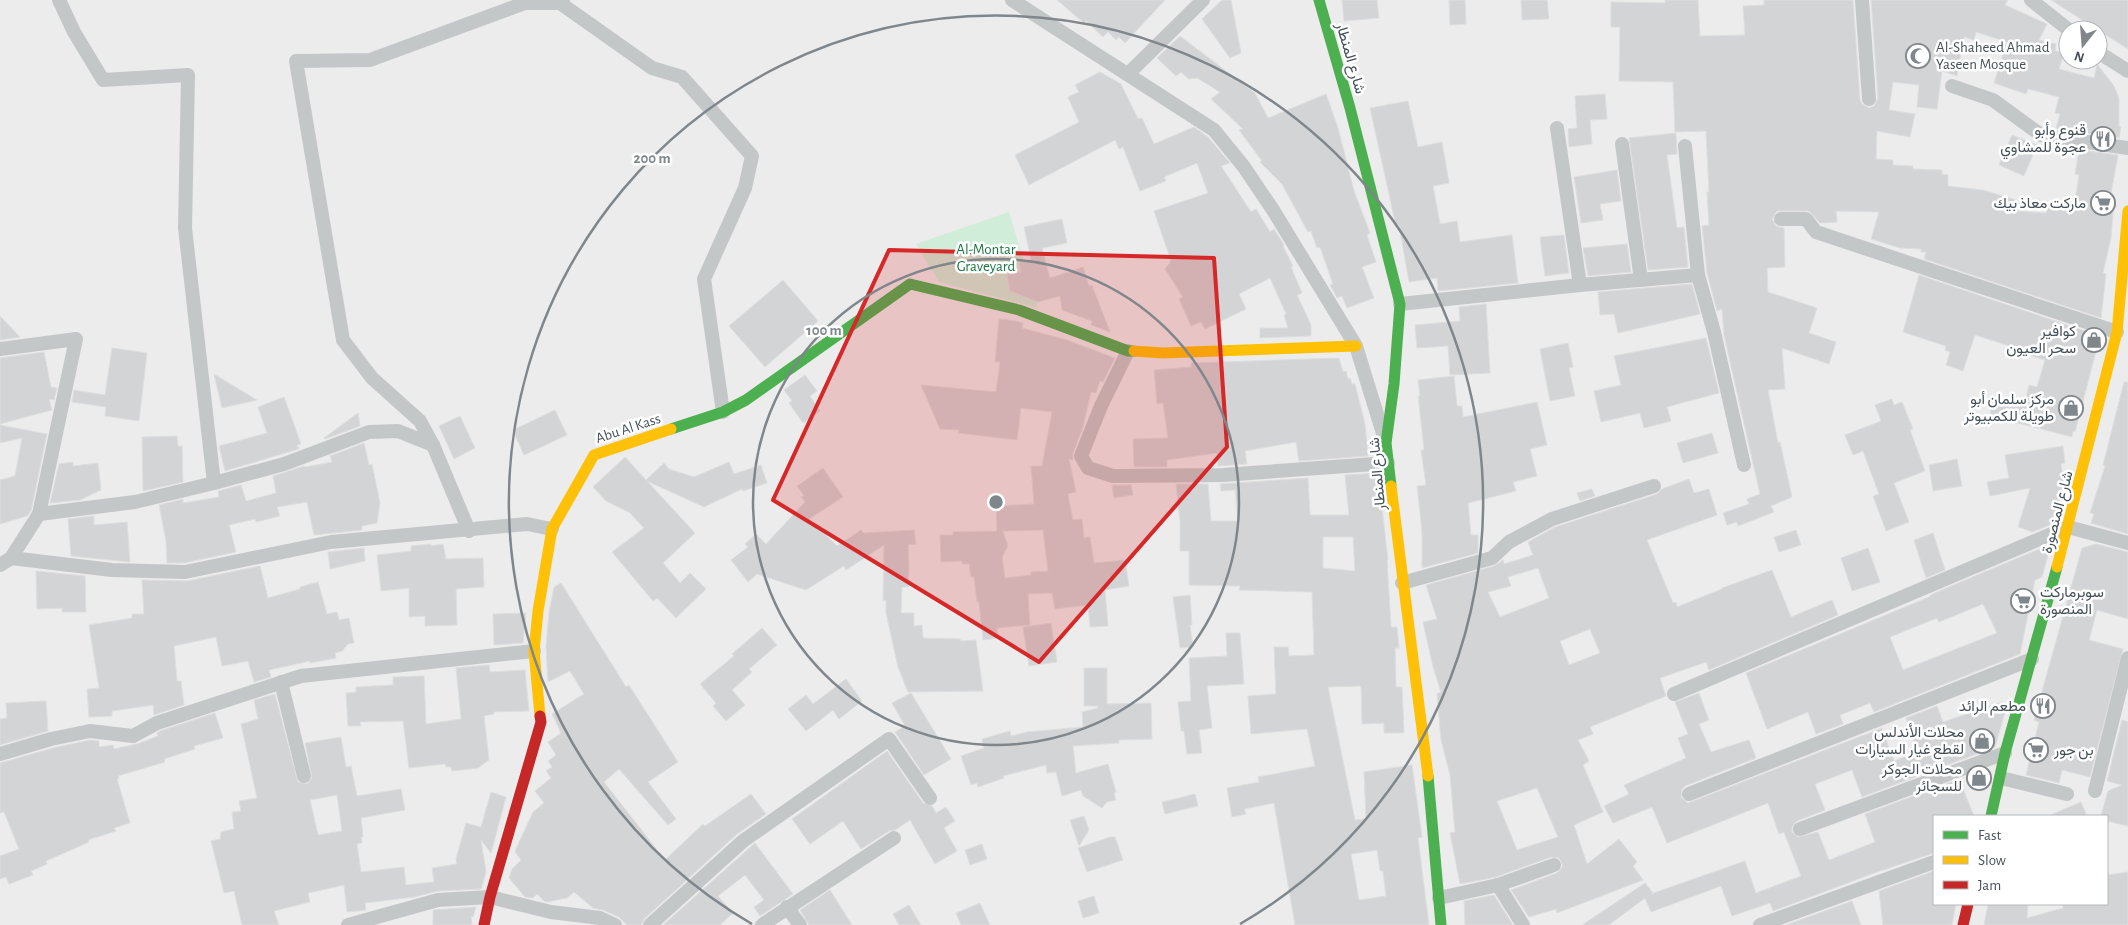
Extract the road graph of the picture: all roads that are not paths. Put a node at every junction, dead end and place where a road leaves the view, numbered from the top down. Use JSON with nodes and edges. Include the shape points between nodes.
{"nodes":[{"id":1,"x":59,"y":0,"type":"edge"},
{"id":2,"x":1012,"y":0,"type":"edge"},
{"id":3,"x":1203,"y":0,"type":"edge"},
{"id":4,"x":1319,"y":0,"type":"edge"},
{"id":5,"x":1862,"y":0,"type":"edge"},
{"id":6,"x":2031,"y":0,"type":"edge"},
{"id":7,"x":562,"y":2,"type":"edge"},
{"id":8,"x":2058,"y":21,"type":"edge"},
{"id":9,"x":2108,"y":58,"type":"edge"},
{"id":10,"x":2128,"y":71,"type":"edge"},
{"id":11,"x":1128,"y":73,"type":"junction"},
{"id":12,"x":1952,"y":86,"type":"dead end"},
{"id":13,"x":1869,"y":98,"type":"dead end"},
{"id":14,"x":1557,"y":128,"type":"dead end"},
{"id":15,"x":1622,"y":144,"type":"dead end"},
{"id":16,"x":1685,"y":146,"type":"dead end"},
{"id":17,"x":2128,"y":148,"type":"edge"},
{"id":18,"x":2128,"y":211,"type":"edge"},
{"id":19,"x":1781,"y":219,"type":"dead end"},
{"id":20,"x":1698,"y":275,"type":"junction"},
{"id":21,"x":1640,"y":280,"type":"junction"},
{"id":22,"x":1580,"y":285,"type":"junction"},
{"id":23,"x":1400,"y":304,"type":"junction"},
{"id":24,"x":2117,"y":332,"type":"junction"},
{"id":25,"x":1356,"y":346,"type":"junction"},
{"id":26,"x":0,"y":349,"type":"edge"},
{"id":27,"x":1128,"y":351,"type":"junction"},
{"id":28,"x":723,"y":412,"type":"junction"},
{"id":29,"x":1386,"y":443,"type":"junction"},
{"id":30,"x":433,"y":445,"type":"junction"},
{"id":31,"x":1388,"y":463,"type":"junction"},
{"id":32,"x":1744,"y":465,"type":"dead end"},
{"id":33,"x":214,"y":483,"type":"junction"},
{"id":34,"x":1654,"y":486,"type":"dead end"},
{"id":35,"x":39,"y":514,"type":"junction"},
{"id":36,"x":2068,"y":527,"type":"junction"},
{"id":37,"x":552,"y":529,"type":"junction"},
{"id":38,"x":469,"y":531,"type":"junction"},
{"id":39,"x":2128,"y":543,"type":"edge"},
{"id":40,"x":6,"y":562,"type":"edge"},
{"id":41,"x":1402,"y":583,"type":"junction"},
{"id":42,"x":534,"y":651,"type":"junction"},
{"id":43,"x":2128,"y":658,"type":"edge"},
{"id":44,"x":2032,"y":660,"type":"junction"},
{"id":45,"x":281,"y":682,"type":"junction"},
{"id":46,"x":1674,"y":694,"type":"dead end"},
{"id":47,"x":2005,"y":753,"type":"junction"},
{"id":48,"x":0,"y":754,"type":"edge"},
{"id":49,"x":304,"y":776,"type":"dead end"},
{"id":50,"x":2000,"y":778,"type":"junction"},
{"id":51,"x":2095,"y":791,"type":"dead end"},
{"id":52,"x":1689,"y":794,"type":"dead end"},
{"id":53,"x":2067,"y":794,"type":"dead end"},
{"id":54,"x":930,"y":798,"type":"dead end"},
{"id":55,"x":1990,"y":815,"type":"edge"},
{"id":56,"x":1800,"y":829,"type":"dead end"},
{"id":57,"x":894,"y":838,"type":"dead end"},
{"id":58,"x":1933,"y":862,"type":"edge"},
{"id":59,"x":1554,"y":865,"type":"dead end"},
{"id":60,"x":1498,"y":885,"type":"junction"},
{"id":61,"x":490,"y":897,"type":"junction"},
{"id":62,"x":1439,"y":898,"type":"junction"},
{"id":63,"x":1968,"y":905,"type":"edge"},
{"id":64,"x":788,"y":907,"type":"junction"},
{"id":65,"x":348,"y":925,"type":"edge"},
{"id":66,"x":484,"y":925,"type":"edge"},
{"id":67,"x":615,"y":925,"type":"edge"},
{"id":68,"x":650,"y":925,"type":"edge"},
{"id":69,"x":762,"y":925,"type":"edge"},
{"id":70,"x":800,"y":925,"type":"edge"},
{"id":71,"x":1442,"y":925,"type":"edge"},
{"id":72,"x":1523,"y":925,"type":"edge"},
{"id":73,"x":1760,"y":925,"type":"edge"},
{"id":74,"x":1963,"y":925,"type":"edge"}],
"edges":[{"from":1,"to":33,"type":"street","via":[[103,80],[188,75],[185,228]]},
{"from":2,"to":11,"type":"street"},
{"from":3,"to":11,"type":"street"},
{"from":4,"to":23,"type":"street","name":"شارع المنطار"},
{"from":5,"to":13,"type":"street"},
{"from":6,"to":8,"type":"street"},
{"from":7,"to":28,"type":"street","via":[[652,68],[682,78],[752,156],[745,188],[704,279]]},
{"from":7,"to":30,"type":"street","via":[[526,3],[370,60],[296,61],[343,340],[372,378],[420,421]]},
{"from":9,"to":10,"type":"street"},
{"from":11,"to":25,"type":"street","via":[[1214,130],[1273,210]]},
{"from":12,"to":17,"type":"street","via":[[1993,100],[2041,135]]},
{"from":14,"to":22,"type":"street"},
{"from":15,"to":21,"type":"street"},
{"from":16,"to":20,"type":"street"},
{"from":18,"to":24,"type":"street","name":"شارع المنصورة"},
{"from":19,"to":24,"type":"street","via":[[1806,219],[1816,232]]},
{"from":20,"to":21,"type":"street"},
{"from":20,"to":32,"type":"street"},
{"from":21,"to":22,"type":"street"},
{"from":22,"to":23,"type":"street"},
{"from":23,"to":29,"type":"street","name":"شارع المنطار"},
{"from":24,"to":36,"type":"street","name":"شارع المنصورة"},
{"from":25,"to":27,"type":"street","name":"Abu Al Kass"},
{"from":25,"to":29,"type":"street"},
{"from":26,"to":35,"type":"street","via":[[76,339]]},
{"from":27,"to":28,"type":"street","name":"Abu Al Kass","via":[[1019,310],[910,284],[746,400]]},
{"from":27,"to":31,"type":"street","via":[[1081,456],[1088,468],[1113,476],[1223,475]]},
{"from":28,"to":37,"type":"street","name":"Abu Al Kass","via":[[594,455]]},
{"from":29,"to":31,"type":"street","name":"شارع المنطار"},
{"from":30,"to":33,"type":"street","via":[[398,431],[369,432],[284,464]]},
{"from":30,"to":38,"type":"street"},
{"from":31,"to":41,"type":"street","name":"شارع المنطار"},
{"from":33,"to":35,"type":"street","via":[[134,502]]},
{"from":34,"to":41,"type":"street","via":[[1552,519],[1509,542],[1492,558]]},
{"from":35,"to":40,"type":"street"},
{"from":36,"to":39,"type":"street"},
{"from":36,"to":44,"type":"street","name":"شارع المنصورة"},
{"from":36,"to":46,"type":"street"},
{"from":37,"to":38,"type":"street","via":[[527,524]]},
{"from":37,"to":42,"type":"street","name":"Abu Al Kass"},
{"from":38,"to":40,"type":"street","via":[[331,542],[185,572]]},
{"from":41,"to":62,"type":"street","name":"شارع المنطار","via":[[1427,767]]},
{"from":42,"to":45,"type":"street","via":[[300,676]]},
{"from":42,"to":61,"type":"street","name":"Abu Al Kass","via":[[541,722]]},
{"from":43,"to":51,"type":"street"},
{"from":44,"to":47,"type":"street","name":"شارع المنصورة"},
{"from":44,"to":52,"type":"street"},
{"from":45,"to":48,"type":"street","via":[[158,723],[134,736],[90,731]]},
{"from":45,"to":49,"type":"street"},
{"from":47,"to":50,"type":"street","name":"شارع المنصورة"},
{"from":47,"to":56,"type":"street"},
{"from":50,"to":53,"type":"street"},
{"from":50,"to":55,"type":"street","name":"شارع المنصورة"},
{"from":54,"to":68,"type":"street","via":[[889,739],[743,841]]},
{"from":57,"to":64,"type":"street"},
{"from":58,"to":73,"type":"street"},
{"from":59,"to":60,"type":"street"},
{"from":60,"to":62,"type":"street"},
{"from":60,"to":72,"type":"street"},
{"from":61,"to":65,"type":"street","via":[[438,900]]},
{"from":61,"to":66,"type":"street","name":"Abu Al Kass"},
{"from":61,"to":67,"type":"street","via":[[551,912],[600,918]]},
{"from":62,"to":71,"type":"street","name":"شارع المنطار"},
{"from":63,"to":74,"type":"street"},
{"from":64,"to":69,"type":"street"},
{"from":64,"to":70,"type":"street"}]}
